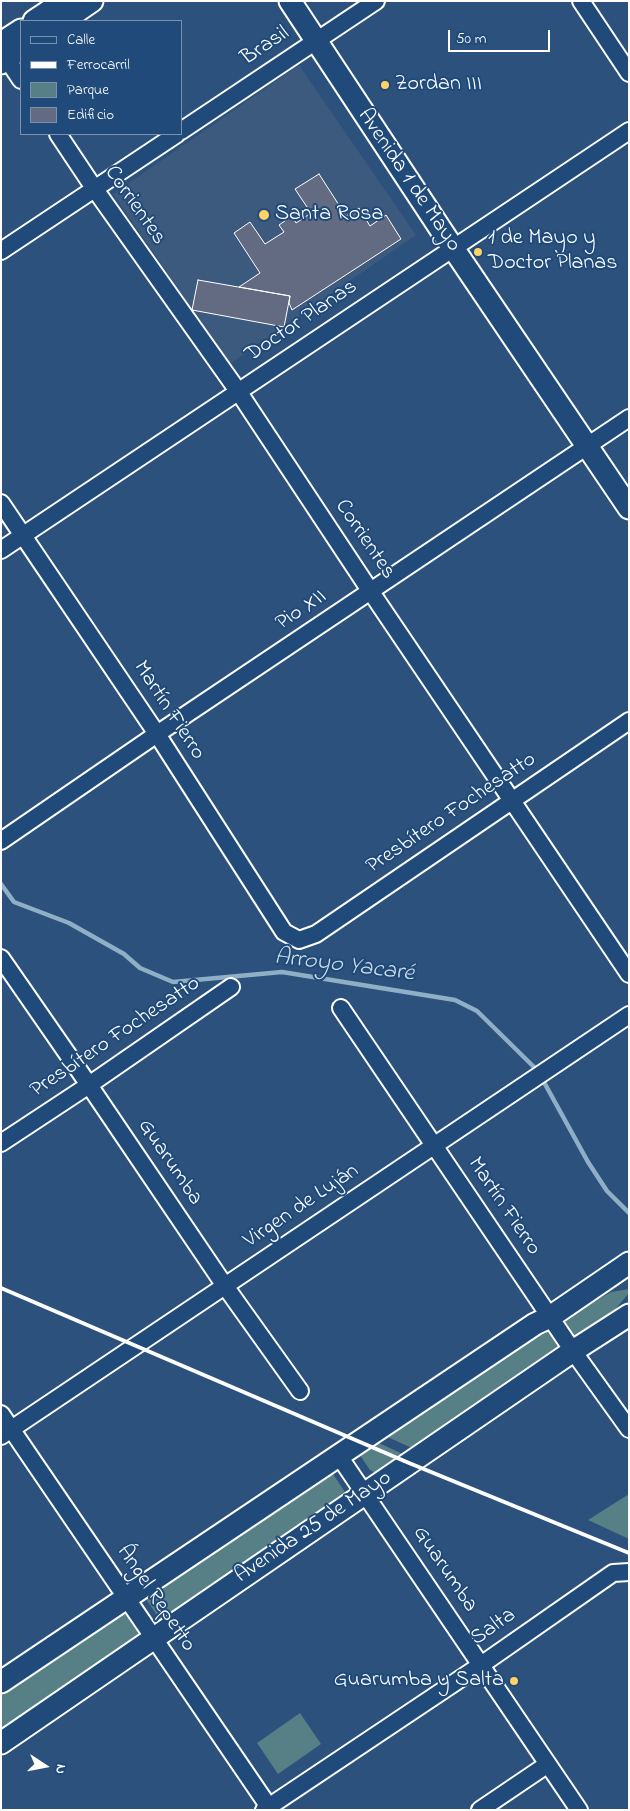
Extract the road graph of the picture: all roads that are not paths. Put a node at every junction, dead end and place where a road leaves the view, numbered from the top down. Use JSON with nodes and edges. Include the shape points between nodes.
{"nodes":[{"id":1,"x":64,"y":1,"type":"edge"},
{"id":2,"x":92,"y":1,"type":"edge"},
{"id":3,"x":290,"y":1,"type":"edge"},
{"id":4,"x":376,"y":1,"type":"edge"},
{"id":5,"x":581,"y":1,"type":"edge"},
{"id":6,"x":36,"y":20,"type":"edge"},
{"id":7,"x":64,"y":20,"type":"edge"},
{"id":8,"x":20,"y":32,"type":"edge"},
{"id":9,"x":316,"y":42,"type":"junction"},
{"id":10,"x":6,"y":53,"type":"edge"},
{"id":11,"x":629,"y":73,"type":"edge"},
{"id":12,"x":20,"y":78,"type":"edge"},
{"id":13,"x":182,"y":130,"type":"edge"},
{"id":14,"x":629,"y":131,"type":"edge"},
{"id":15,"x":59,"y":135,"type":"edge"},
{"id":16,"x":175,"y":135,"type":"edge"},
{"id":17,"x":94,"y":188,"type":"junction"},
{"id":18,"x":453,"y":248,"type":"junction"},
{"id":19,"x":1,"y":251,"type":"edge"},
{"id":20,"x":238,"y":391,"type":"junction"},
{"id":21,"x":629,"y":418,"type":"edge"},
{"id":22,"x":588,"y":446,"type":"junction"},
{"id":23,"x":1,"y":503,"type":"edge"},
{"id":24,"x":629,"y":508,"type":"edge"},
{"id":25,"x":23,"y":535,"type":"junction"},
{"id":26,"x":1,"y":550,"type":"edge"},
{"id":27,"x":371,"y":592,"type":"junction"},
{"id":28,"x":629,"y":721,"type":"edge"},
{"id":29,"x":157,"y":734,"type":"junction"},
{"id":30,"x":512,"y":800,"type":"junction"},
{"id":31,"x":1,"y":841,"type":"edge"},
{"id":32,"x":299,"y":940,"type":"joint"},
{"id":33,"x":1,"y":958,"type":"edge"},
{"id":34,"x":629,"y":974,"type":"edge"},
{"id":35,"x":231,"y":987,"type":"dead end"},
{"id":36,"x":341,"y":1008,"type":"dead end"},
{"id":37,"x":629,"y":1015,"type":"edge"},
{"id":38,"x":90,"y":1085,"type":"junction"},
{"id":39,"x":1,"y":1143,"type":"edge"},
{"id":40,"x":434,"y":1145,"type":"junction"},
{"id":41,"x":629,"y":1263,"type":"edge"},
{"id":42,"x":225,"y":1286,"type":"junction"},
{"id":43,"x":629,"y":1315,"type":"edge"},
{"id":44,"x":550,"y":1317,"type":"junction"},
{"id":45,"x":573,"y":1351,"type":"junction"},
{"id":46,"x":300,"y":1391,"type":"dead end"},
{"id":47,"x":1,"y":1414,"type":"edge"},
{"id":48,"x":629,"y":1429,"type":"edge"},
{"id":49,"x":6,"y":1432,"type":"edge"},
{"id":50,"x":338,"y":1456,"type":"junction"},
{"id":51,"x":365,"y":1493,"type":"junction"},
{"id":52,"x":627,"y":1571,"type":"edge"},
{"id":53,"x":127,"y":1598,"type":"junction"},
{"id":54,"x":154,"y":1638,"type":"junction"},
{"id":55,"x":481,"y":1665,"type":"junction"},
{"id":56,"x":1,"y":1682,"type":"edge"},
{"id":57,"x":1,"y":1743,"type":"edge"},
{"id":58,"x":548,"y":1764,"type":"junction"},
{"id":59,"x":268,"y":1809,"type":"edge"},
{"id":60,"x":480,"y":1810,"type":"edge"},
{"id":61,"x":579,"y":1810,"type":"edge"}],
"edges":[{"from":1,"to":6,"type":"main road"},
{"from":2,"to":7,"type":"main road"},
{"from":3,"to":9,"type":"main road","name":"Avenida 1 de Mayo"},
{"from":4,"to":9,"type":"street","name":"Brasil"},
{"from":5,"to":11,"type":"street"},
{"from":8,"to":10,"type":"main road"},
{"from":9,"to":13,"type":"street","name":"Brasil"},
{"from":9,"to":18,"type":"main road","name":"Avenida 1 de Mayo"},
{"from":10,"to":12,"type":"street"},
{"from":14,"to":18,"type":"street","name":"Doctor Planas"},
{"from":15,"to":17,"type":"street","name":"Corrientes"},
{"from":16,"to":17,"type":"street"},
{"from":17,"to":19,"type":"street"},
{"from":17,"to":20,"type":"street","name":"Corrientes"},
{"from":18,"to":20,"type":"street","name":"Doctor Planas"},
{"from":18,"to":22,"type":"main road","name":"Avenida 1 de Mayo"},
{"from":20,"to":25,"type":"street","name":"Doctor Planas"},
{"from":20,"to":27,"type":"street","name":"Corrientes"},
{"from":21,"to":22,"type":"street","name":"Pio XII"},
{"from":22,"to":24,"type":"main road","name":"Avenida 1 de Mayo"},
{"from":22,"to":27,"type":"street","name":"Pio XII"},
{"from":23,"to":25,"type":"street","name":"Martín Fierro"},
{"from":25,"to":26,"type":"street","name":"Doctor Planas"},
{"from":25,"to":29,"type":"street","name":"Martín Fierro"},
{"from":27,"to":29,"type":"street","name":"Pio XII"},
{"from":27,"to":30,"type":"street","name":"Corrientes"},
{"from":28,"to":30,"type":"street","name":"Presbítero Fochesatto"},
{"from":29,"to":31,"type":"street","name":"Pio XII"},
{"from":29,"to":32,"type":"street","name":"Martín Fierro","via":[[284,932]]},
{"from":30,"to":32,"type":"street","name":"Presbítero Fochesatto","via":[[316,934]]},
{"from":30,"to":34,"type":"street","name":"Corrientes"},
{"from":33,"to":38,"type":"street","name":"Guarumba"},
{"from":35,"to":38,"type":"street","name":"Presbítero Fochesatto"},
{"from":36,"to":40,"type":"street","name":"Martín Fierro"},
{"from":37,"to":40,"type":"street","name":"Virgen de Luján"},
{"from":38,"to":39,"type":"street","name":"Presbítero Fochesatto"},
{"from":38,"to":42,"type":"street","name":"Guarumba"},
{"from":40,"to":42,"type":"street","name":"Virgen de Luján"},
{"from":40,"to":44,"type":"street","name":"Martín Fierro"},
{"from":41,"to":44,"type":"main road","name":"Avenida 25 de Mayo"},
{"from":42,"to":46,"type":"street","name":"Guarumba"},
{"from":42,"to":49,"type":"street","name":"Virgen de Luján"},
{"from":43,"to":45,"type":"main road","name":"Avenida 25 de Mayo"},
{"from":44,"to":45,"type":"street","name":"Martín Fierro"},
{"from":44,"to":50,"type":"main road","name":"Avenida 25 de Mayo"},
{"from":45,"to":48,"type":"street","name":"Martín Fierro"},
{"from":45,"to":51,"type":"main road","name":"Avenida 25 de Mayo"},
{"from":47,"to":49,"type":"street","name":"Ángel Repetto"},
{"from":49,"to":53,"type":"street","name":"Ángel Repetto"},
{"from":50,"to":51,"type":"street","name":"Guarumba"},
{"from":50,"to":53,"type":"main road","name":"Avenida 25 de Mayo"},
{"from":51,"to":54,"type":"main road","name":"Avenida 25 de Mayo"},
{"from":51,"to":55,"type":"street","name":"Guarumba"},
{"from":52,"to":55,"type":"street","name":"Salta","via":[[613,1573]]},
{"from":53,"to":54,"type":"street","name":"Ángel Repetto"},
{"from":53,"to":56,"type":"main road","name":"Avenida 25 de Mayo"},
{"from":54,"to":57,"type":"main road","name":"Avenida 25 de Mayo"},
{"from":54,"to":59,"type":"street","name":"Ángel Repetto"},
{"from":55,"to":58,"type":"street","name":"Guarumba"},
{"from":55,"to":59,"type":"street","name":"Salta"},
{"from":58,"to":60,"type":"street"},
{"from":58,"to":61,"type":"street","name":"Guarumba"}]}
